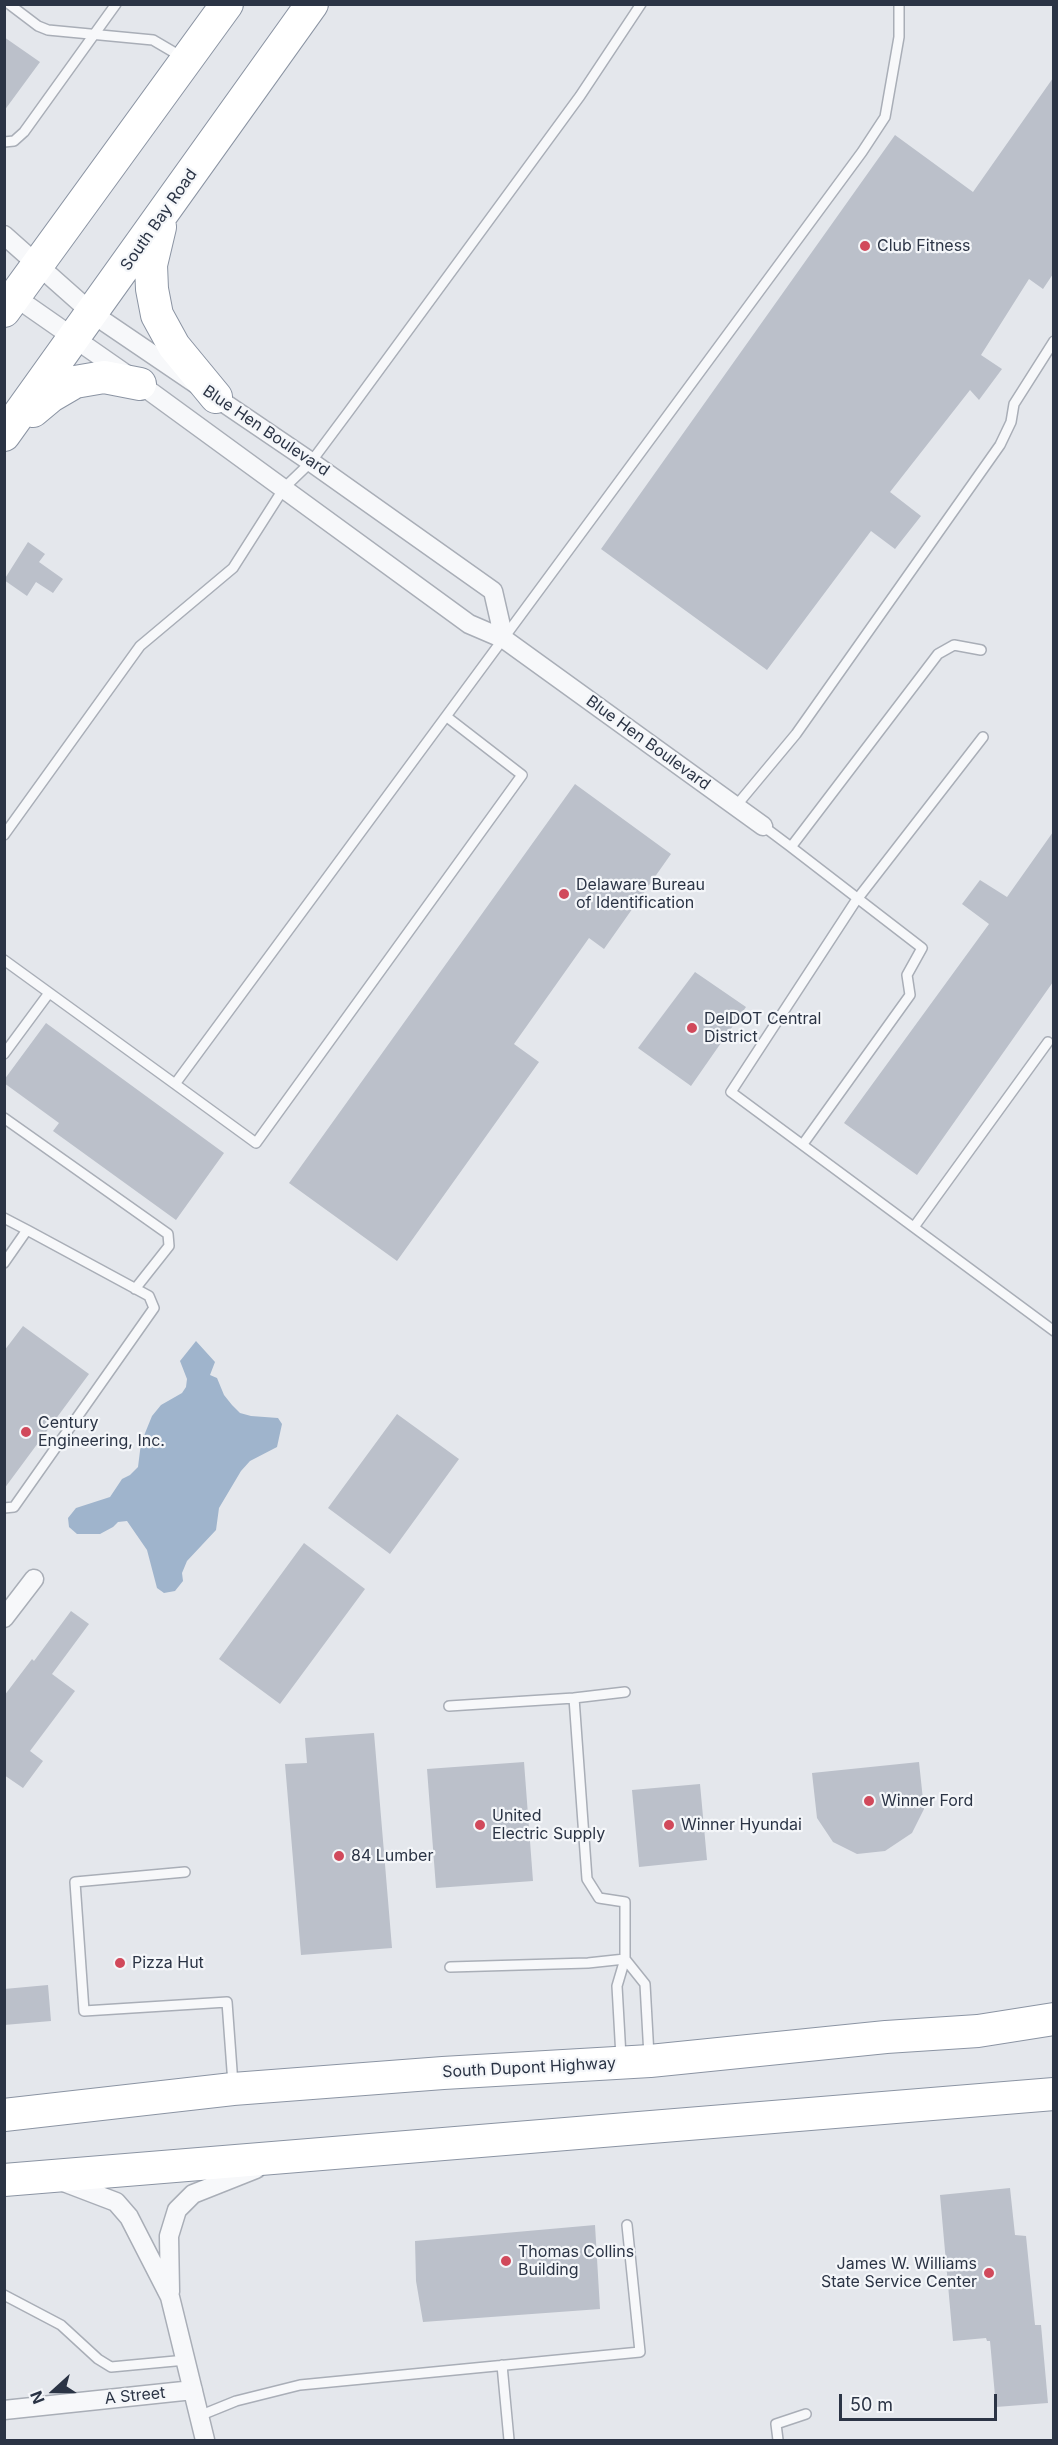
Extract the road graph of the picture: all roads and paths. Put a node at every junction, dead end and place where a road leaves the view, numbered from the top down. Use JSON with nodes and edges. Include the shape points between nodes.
{"nodes":[{"id":1,"x":9,"y":4,"type":"edge"},
{"id":2,"x":116,"y":4,"type":"edge"},
{"id":3,"x":227,"y":4,"type":"edge"},
{"id":4,"x":303,"y":4,"type":"edge"},
{"id":5,"x":312,"y":4,"type":"edge"},
{"id":6,"x":641,"y":4,"type":"edge"},
{"id":7,"x":899,"y":4,"type":"edge"},
{"id":8,"x":93,"y":35,"type":"junction"},
{"id":9,"x":283,"y":44,"type":"junction"},
{"id":10,"x":187,"y":60,"type":"junction"},
{"id":11,"x":4,"y":142,"type":"edge"},
{"id":12,"x":165,"y":212,"type":"junction"},
{"id":13,"x":4,"y":235,"type":"edge"},
{"id":14,"x":38,"y":266,"type":"junction"},
{"id":15,"x":8,"y":299,"type":"edge"},
{"id":16,"x":84,"y":326,"type":"junction"},
{"id":17,"x":1053,"y":341,"type":"edge"},
{"id":18,"x":140,"y":384,"type":"junction"},
{"id":19,"x":216,"y":397,"type":"junction"},
{"id":20,"x":5,"y":435,"type":"edge"},
{"id":21,"x":311,"y":462,"type":"junction"},
{"id":22,"x":284,"y":488,"type":"junction"},
{"id":23,"x":504,"y":639,"type":"junction"},
{"id":24,"x":981,"y":650,"type":"dead end"},
{"id":25,"x":447,"y":717,"type":"junction"},
{"id":26,"x":983,"y":737,"type":"dead end"},
{"id":27,"x":736,"y":806,"type":"junction"},
{"id":28,"x":763,"y":826,"type":"joint"},
{"id":29,"x":4,"y":835,"type":"edge"},
{"id":30,"x":791,"y":847,"type":"junction"},
{"id":31,"x":857,"y":899,"type":"junction"},
{"id":32,"x":4,"y":960,"type":"edge"},
{"id":33,"x":49,"y":993,"type":"junction"},
{"id":34,"x":1048,"y":1042,"type":"dead end"},
{"id":35,"x":4,"y":1054,"type":"edge"},
{"id":36,"x":175,"y":1084,"type":"junction"},
{"id":37,"x":4,"y":1118,"type":"edge"},
{"id":38,"x":803,"y":1144,"type":"junction"},
{"id":39,"x":4,"y":1218,"type":"edge"},
{"id":40,"x":914,"y":1227,"type":"junction"},
{"id":41,"x":27,"y":1230,"type":"junction"},
{"id":42,"x":4,"y":1263,"type":"edge"},
{"id":43,"x":135,"y":1289,"type":"junction"},
{"id":44,"x":1053,"y":1331,"type":"edge"},
{"id":45,"x":4,"y":1508,"type":"edge"},
{"id":46,"x":34,"y":1579,"type":"dead end"},
{"id":47,"x":4,"y":1618,"type":"edge"},
{"id":48,"x":625,"y":1692,"type":"dead end"},
{"id":49,"x":574,"y":1698,"type":"junction"},
{"id":50,"x":449,"y":1706,"type":"dead end"},
{"id":51,"x":185,"y":1872,"type":"dead end"},
{"id":52,"x":625,"y":1959,"type":"junction"},
{"id":53,"x":450,"y":1967,"type":"dead end"},
{"id":54,"x":1053,"y":2019,"type":"edge"},
{"id":55,"x":978,"y":2031,"type":"junction"},
{"id":56,"x":1053,"y":2034,"type":"edge"},
{"id":57,"x":636,"y":2062,"type":"junction"},
{"id":58,"x":1053,"y":2073,"type":"edge"},
{"id":59,"x":233,"y":2089,"type":"junction"},
{"id":60,"x":1041,"y":2095,"type":"edge"},
{"id":61,"x":4,"y":2115,"type":"edge"},
{"id":62,"x":284,"y":2158,"type":"junction"},
{"id":63,"x":50,"y":2177,"type":"junction"},
{"id":64,"x":4,"y":2180,"type":"edge"},
{"id":65,"x":627,"y":2225,"type":"dead end"},
{"id":66,"x":4,"y":2295,"type":"edge"},
{"id":67,"x":170,"y":2296,"type":"junction"},
{"id":68,"x":186,"y":2360,"type":"junction"},
{"id":69,"x":502,"y":2365,"type":"junction"},
{"id":70,"x":193,"y":2390,"type":"junction"},
{"id":71,"x":4,"y":2410,"type":"edge"},
{"id":72,"x":806,"y":2414,"type":"dead end"},
{"id":73,"x":199,"y":2416,"type":"junction"},
{"id":74,"x":205,"y":2440,"type":"edge"},
{"id":75,"x":509,"y":2440,"type":"edge"},
{"id":76,"x":778,"y":2440,"type":"edge"}],
"edges":[{"from":1,"to":8,"type":"lane","via":[[48,30]]},
{"from":2,"to":8,"type":"lane"},
{"from":3,"to":10,"type":"highway"},
{"from":4,"to":9,"type":"highway"},
{"from":5,"to":9,"type":"highway","name":"South Bay Road"},
{"from":6,"to":21,"type":"lane","via":[[580,96]]},
{"from":7,"to":23,"type":"lane","via":[[895,69],[883,121]]},
{"from":8,"to":10,"type":"lane","via":[[153,40]]},
{"from":8,"to":11,"type":"lane","via":[[24,132],[14,141]]},
{"from":9,"to":12,"type":"highway","name":"South Bay Road"},
{"from":10,"to":14,"type":"highway"},
{"from":12,"to":16,"type":"highway","name":"South Bay Road"},
{"from":12,"to":19,"type":"highway","via":[[151,265],[157,315],[174,346]]},
{"from":13,"to":14,"type":"street","name":"Blue Hen Boulevard"},
{"from":14,"to":15,"type":"highway"},
{"from":14,"to":16,"type":"street","name":"Blue Hen Boulevard"},
{"from":15,"to":16,"type":"street","name":"Blue Hen Boulevard"},
{"from":16,"to":18,"type":"street","name":"Blue Hen Boulevard"},
{"from":16,"to":19,"type":"street","name":"Blue Hen Boulevard"},
{"from":16,"to":20,"type":"highway","name":"South Bay Road"},
{"from":17,"to":27,"type":"lane","via":[[1014,404],[1000,445],[796,734]]},
{"from":18,"to":20,"type":"highway","via":[[104,377],[75,382],[51,396]]},
{"from":18,"to":22,"type":"street","name":"Blue Hen Boulevard"},
{"from":19,"to":21,"type":"street","name":"Blue Hen Boulevard"},
{"from":21,"to":22,"type":"lane"},
{"from":21,"to":23,"type":"street","name":"Blue Hen Boulevard","via":[[493,591]]},
{"from":22,"to":23,"type":"street","name":"Blue Hen Boulevard","via":[[469,624]]},
{"from":22,"to":29,"type":"lane","via":[[233,568],[140,646]]},
{"from":23,"to":25,"type":"lane"},
{"from":23,"to":27,"type":"street","name":"Blue Hen Boulevard"},
{"from":24,"to":30,"type":"lane","via":[[954,645],[938,654]]},
{"from":25,"to":36,"type":"lane"},
{"from":25,"to":36,"type":"lane","via":[[522,775],[256,1143]]},
{"from":26,"to":31,"type":"lane"},
{"from":27,"to":28,"type":"street","name":"Blue Hen Boulevard"},
{"from":28,"to":30,"type":"lane"},
{"from":30,"to":31,"type":"lane"},
{"from":31,"to":38,"type":"lane","via":[[921,948],[907,975],[910,995]]},
{"from":31,"to":38,"type":"lane","via":[[731,1092]]},
{"from":32,"to":33,"type":"lane"},
{"from":33,"to":35,"type":"lane"},
{"from":33,"to":36,"type":"lane"},
{"from":34,"to":40,"type":"lane"},
{"from":37,"to":43,"type":"lane","via":[[168,1234],[169,1246]]},
{"from":38,"to":40,"type":"lane"},
{"from":39,"to":41,"type":"lane"},
{"from":40,"to":44,"type":"lane"},
{"from":41,"to":42,"type":"lane"},
{"from":41,"to":43,"type":"lane"},
{"from":43,"to":45,"type":"lane","via":[[149,1296],[154,1308],[14,1507]]},
{"from":46,"to":47,"type":"street"},
{"from":48,"to":49,"type":"lane"},
{"from":49,"to":50,"type":"lane"},
{"from":49,"to":52,"type":"lane","via":[[587,1879],[599,1898],[625,1902]]},
{"from":51,"to":59,"type":"lane","via":[[75,1882],[84,2011],[227,2002]]},
{"from":52,"to":53,"type":"lane"},
{"from":52,"to":57,"type":"lane","via":[[617,1986]]},
{"from":52,"to":57,"type":"lane","via":[[645,1984]]},
{"from":54,"to":55,"type":"highway","name":"South Dupont Highway"},
{"from":55,"to":56,"type":"highway"},
{"from":55,"to":57,"type":"highway","name":"South Dupont Highway"},
{"from":57,"to":59,"type":"highway","name":"South Dupont Highway"},
{"from":58,"to":60,"type":"highway"},
{"from":59,"to":61,"type":"highway","name":"South Dupont Highway"},
{"from":60,"to":62,"type":"highway"},
{"from":62,"to":63,"type":"highway"},
{"from":62,"to":67,"type":"street","via":[[193,2194],[177,2210],[169,2236]]},
{"from":63,"to":64,"type":"highway"},
{"from":63,"to":67,"type":"street","via":[[116,2202],[129,2217]]},
{"from":65,"to":69,"type":"lane","via":[[640,2352]]},
{"from":66,"to":68,"type":"lane","via":[[61,2325],[111,2367]]},
{"from":67,"to":68,"type":"street"},
{"from":68,"to":70,"type":"street"},
{"from":69,"to":73,"type":"lane","via":[[300,2385],[236,2401]]},
{"from":69,"to":75,"type":"lane"},
{"from":70,"to":71,"type":"street","name":"A Street"},
{"from":70,"to":73,"type":"street"},
{"from":72,"to":76,"type":"lane","via":[[776,2424]]},
{"from":73,"to":74,"type":"street"}]}
